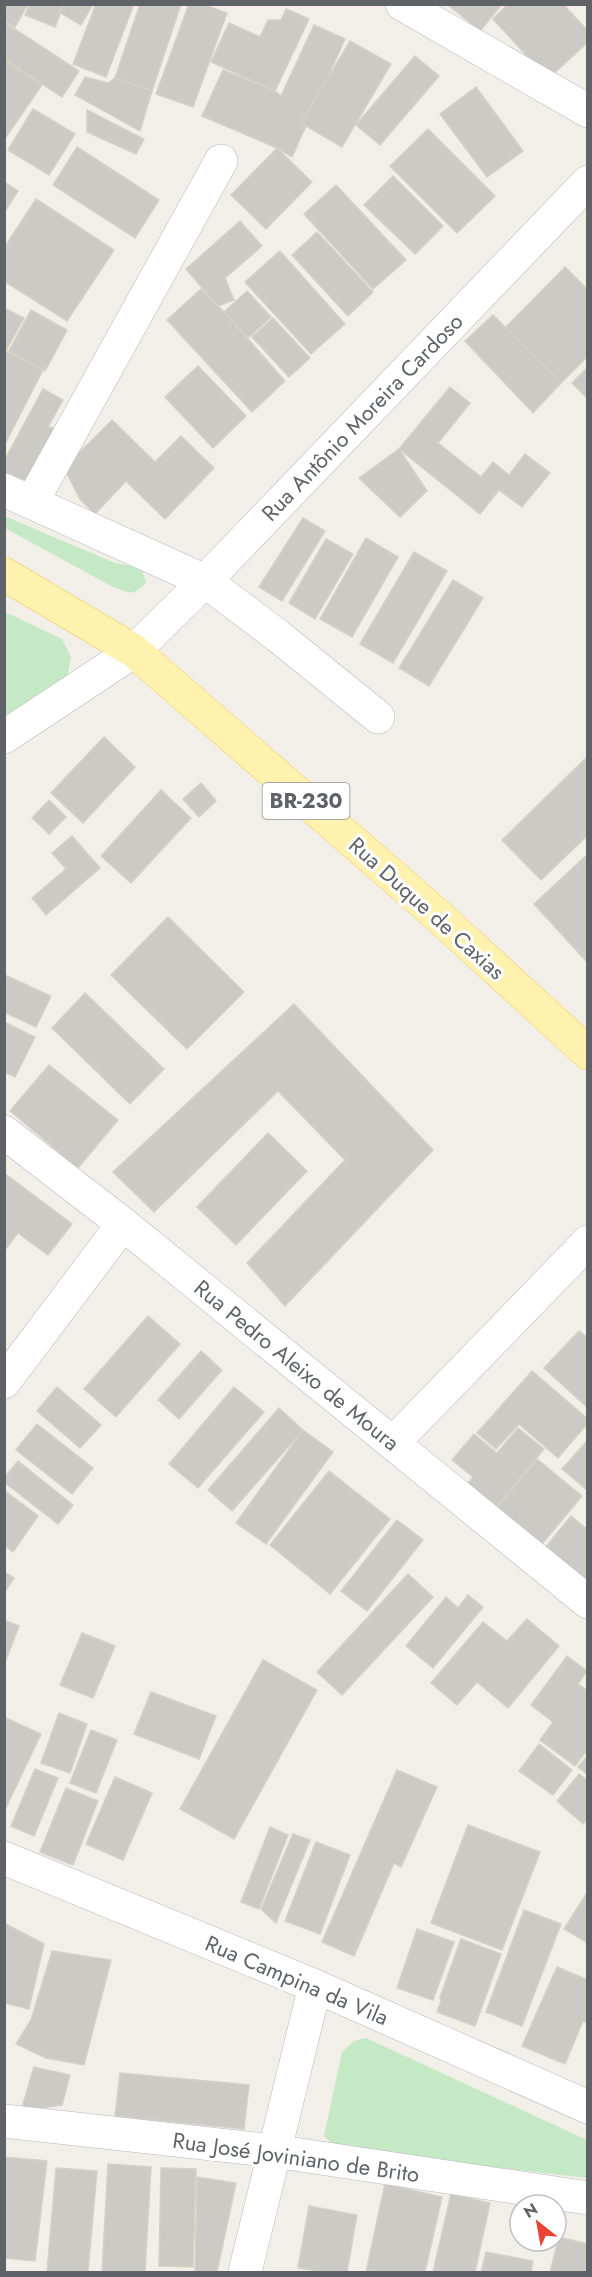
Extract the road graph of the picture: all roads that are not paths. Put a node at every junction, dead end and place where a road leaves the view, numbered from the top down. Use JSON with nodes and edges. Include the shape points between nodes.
{"nodes":[{"id":1,"x":402,"y":4,"type":"edge"},
{"id":2,"x":588,"y":111,"type":"edge"},
{"id":3,"x":221,"y":161,"type":"dead end"},
{"id":4,"x":588,"y":182,"type":"edge"},
{"id":5,"x":18,"y":496,"type":"edge"},
{"id":6,"x":4,"y":574,"type":"edge"},
{"id":7,"x":205,"y":581,"type":"junction"},
{"id":8,"x":134,"y":651,"type":"junction"},
{"id":9,"x":378,"y":717,"type":"dead end"},
{"id":10,"x":4,"y":737,"type":"edge"},
{"id":11,"x":588,"y":1053,"type":"edge"},
{"id":12,"x":4,"y":1132,"type":"edge"},
{"id":13,"x":123,"y":1224,"type":"junction"},
{"id":14,"x":588,"y":1242,"type":"edge"},
{"id":15,"x":4,"y":1382,"type":"edge"},
{"id":16,"x":393,"y":1443,"type":"junction"},
{"id":17,"x":588,"y":1602,"type":"edge"},
{"id":18,"x":4,"y":1858,"type":"edge"},
{"id":19,"x":315,"y":1986,"type":"junction"},
{"id":20,"x":588,"y":2107,"type":"edge"},
{"id":21,"x":4,"y":2121,"type":"edge"},
{"id":22,"x":274,"y":2151,"type":"junction"},
{"id":23,"x":588,"y":2198,"type":"edge"},
{"id":24,"x":244,"y":2272,"type":"edge"}],
"edges":[{"from":1,"to":2,"type":"street"},
{"from":3,"to":5,"type":"street"},
{"from":4,"to":7,"type":"street","name":"Rua Antônio Moreira Cardoso"},
{"from":5,"to":7,"type":"street"},
{"from":6,"to":8,"type":"main road","name":"Rua Duque de Caxias","number":"BR-230"},
{"from":7,"to":8,"type":"street","name":"Rua Antônio Moreira Cardoso"},
{"from":7,"to":9,"type":"street"},
{"from":8,"to":10,"type":"street","name":"Rua Antônio Moreira Cardoso"},
{"from":8,"to":11,"type":"main road","name":"Rua Duque de Caxias","number":"BR-230","via":[[435,913]]},
{"from":12,"to":13,"type":"street","name":"Rua Pedro Aleixo de Moura"},
{"from":13,"to":15,"type":"street"},
{"from":13,"to":16,"type":"street","name":"Rua Pedro Aleixo de Moura"},
{"from":14,"to":16,"type":"street"},
{"from":16,"to":17,"type":"street","name":"Rua Pedro Aleixo de Moura"},
{"from":18,"to":19,"type":"street","name":"Rua Campina da Vila"},
{"from":19,"to":20,"type":"street","name":"Rua Campina da Vila"},
{"from":19,"to":22,"type":"street"},
{"from":21,"to":22,"type":"street","name":"Rua José Joviniano de Brito"},
{"from":22,"to":23,"type":"street","name":"Rua José Joviniano de Brito"},
{"from":22,"to":24,"type":"street"}]}
